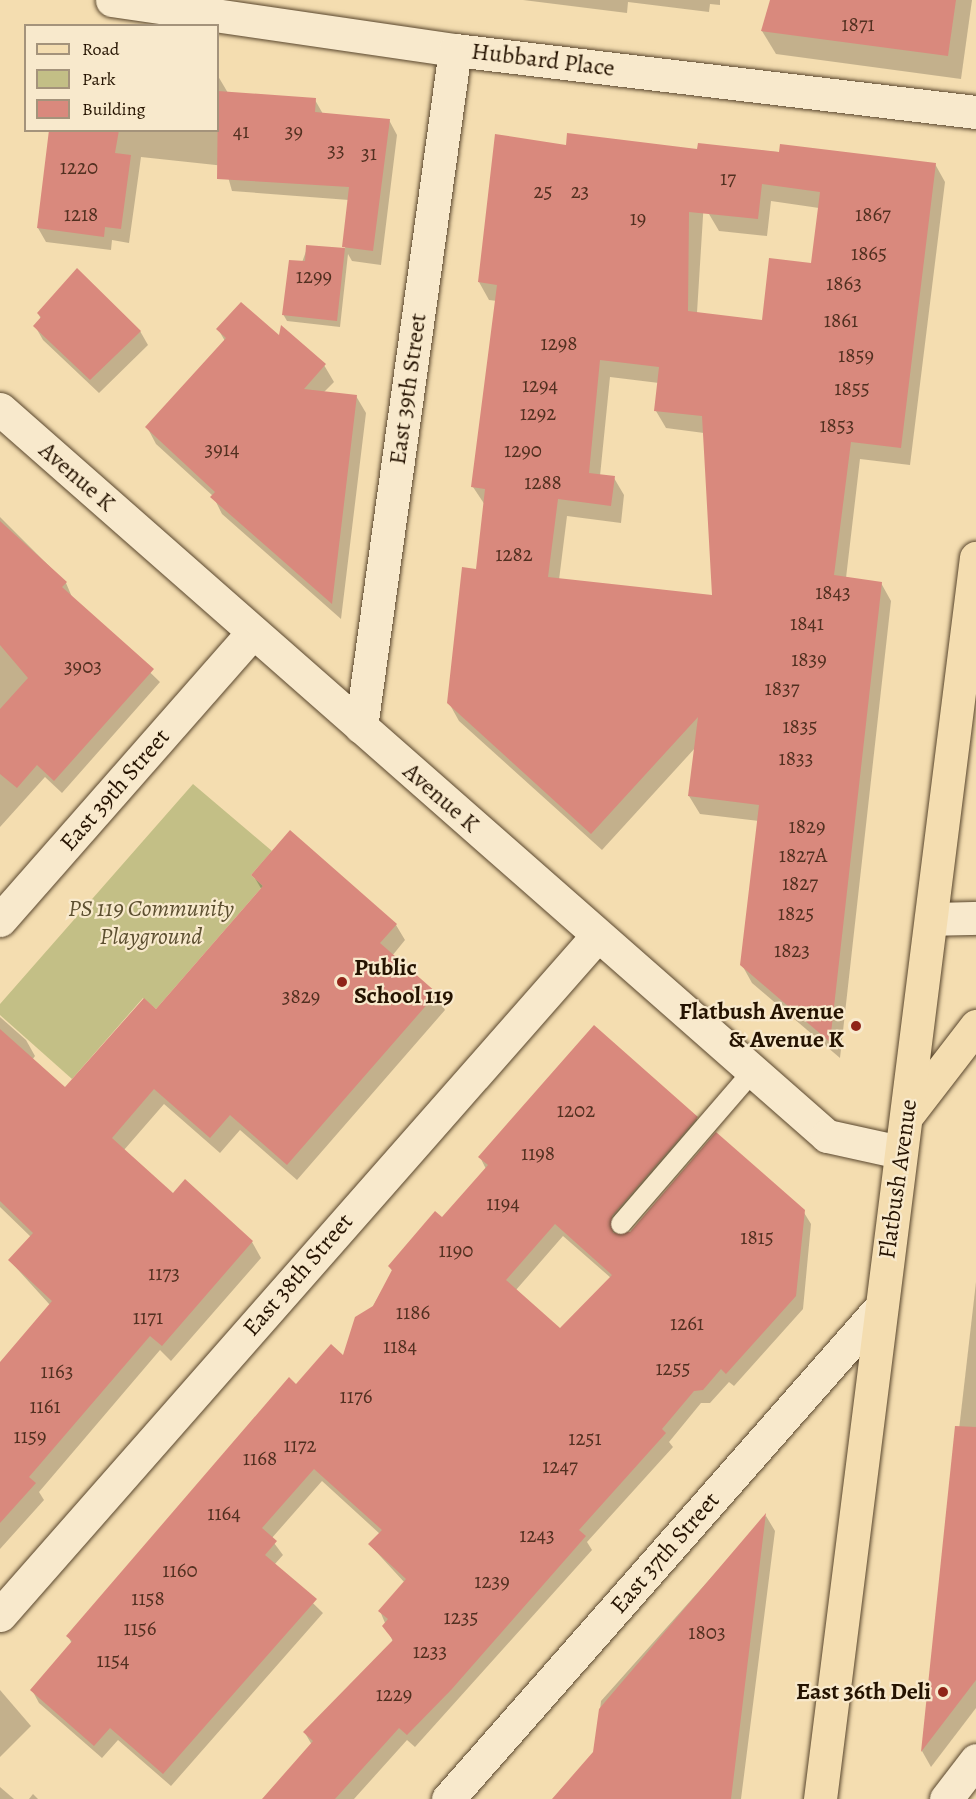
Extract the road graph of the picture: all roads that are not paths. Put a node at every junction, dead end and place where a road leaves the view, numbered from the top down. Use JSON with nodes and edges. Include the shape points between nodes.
{"nodes":[{"id":1,"x":112,"y":0,"type":"edge"},
{"id":2,"x":455,"y":50,"type":"junction"},
{"id":3,"x":976,"y":112,"type":"edge"},
{"id":4,"x":0,"y":409,"type":"edge"},
{"id":5,"x":976,"y":558,"type":"edge"},
{"id":6,"x":254,"y":632,"type":"junction"},
{"id":7,"x":361,"y":727,"type":"junction"},
{"id":8,"x":976,"y":918,"type":"edge"},
{"id":9,"x":930,"y":919,"type":"junction"},
{"id":10,"x":0,"y":920,"type":"edge"},
{"id":11,"x":597,"y":936,"type":"junction"},
{"id":12,"x":976,"y":1026,"type":"edge"},
{"id":13,"x":752,"y":1072,"type":"junction"},
{"id":14,"x":908,"y":1114,"type":"junction"},
{"id":15,"x":900,"y":1152,"type":"junction"},
{"id":16,"x":621,"y":1224,"type":"dead end"},
{"id":17,"x":881,"y":1307,"type":"junction"},
{"id":18,"x":0,"y":1615,"type":"edge"},
{"id":19,"x":976,"y":1760,"type":"edge"},
{"id":20,"x":448,"y":1799,"type":"edge"},
{"id":21,"x":820,"y":1799,"type":"edge"},
{"id":22,"x":946,"y":1799,"type":"edge"}],
"edges":[{"from":1,"to":2,"type":"street","name":"Hubbard Place"},
{"from":2,"to":3,"type":"street","name":"Hubbard Place"},
{"from":2,"to":7,"type":"street","name":"East 39th Street"},
{"from":4,"to":6,"type":"street","name":"Avenue K"},
{"from":5,"to":9,"type":"main road","name":"Flatbush Avenue"},
{"from":6,"to":7,"type":"street","name":"Avenue K"},
{"from":6,"to":10,"type":"street","name":"East 39th Street"},
{"from":7,"to":11,"type":"street","name":"Avenue K"},
{"from":8,"to":9,"type":"street"},
{"from":9,"to":14,"type":"main road","name":"Flatbush Avenue"},
{"from":11,"to":13,"type":"street","name":"Avenue K"},
{"from":11,"to":18,"type":"street","name":"East 38th Street"},
{"from":12,"to":14,"type":"main road"},
{"from":13,"to":15,"type":"street","name":"Avenue K","via":[[827,1136]]},
{"from":13,"to":16,"type":"lane"},
{"from":14,"to":15,"type":"main road","name":"Flatbush Avenue"},
{"from":15,"to":17,"type":"main road","name":"Flatbush Avenue"},
{"from":17,"to":20,"type":"street","name":"East 37th Street"},
{"from":17,"to":21,"type":"main road","name":"Flatbush Avenue"},
{"from":19,"to":22,"type":"street"}]}
